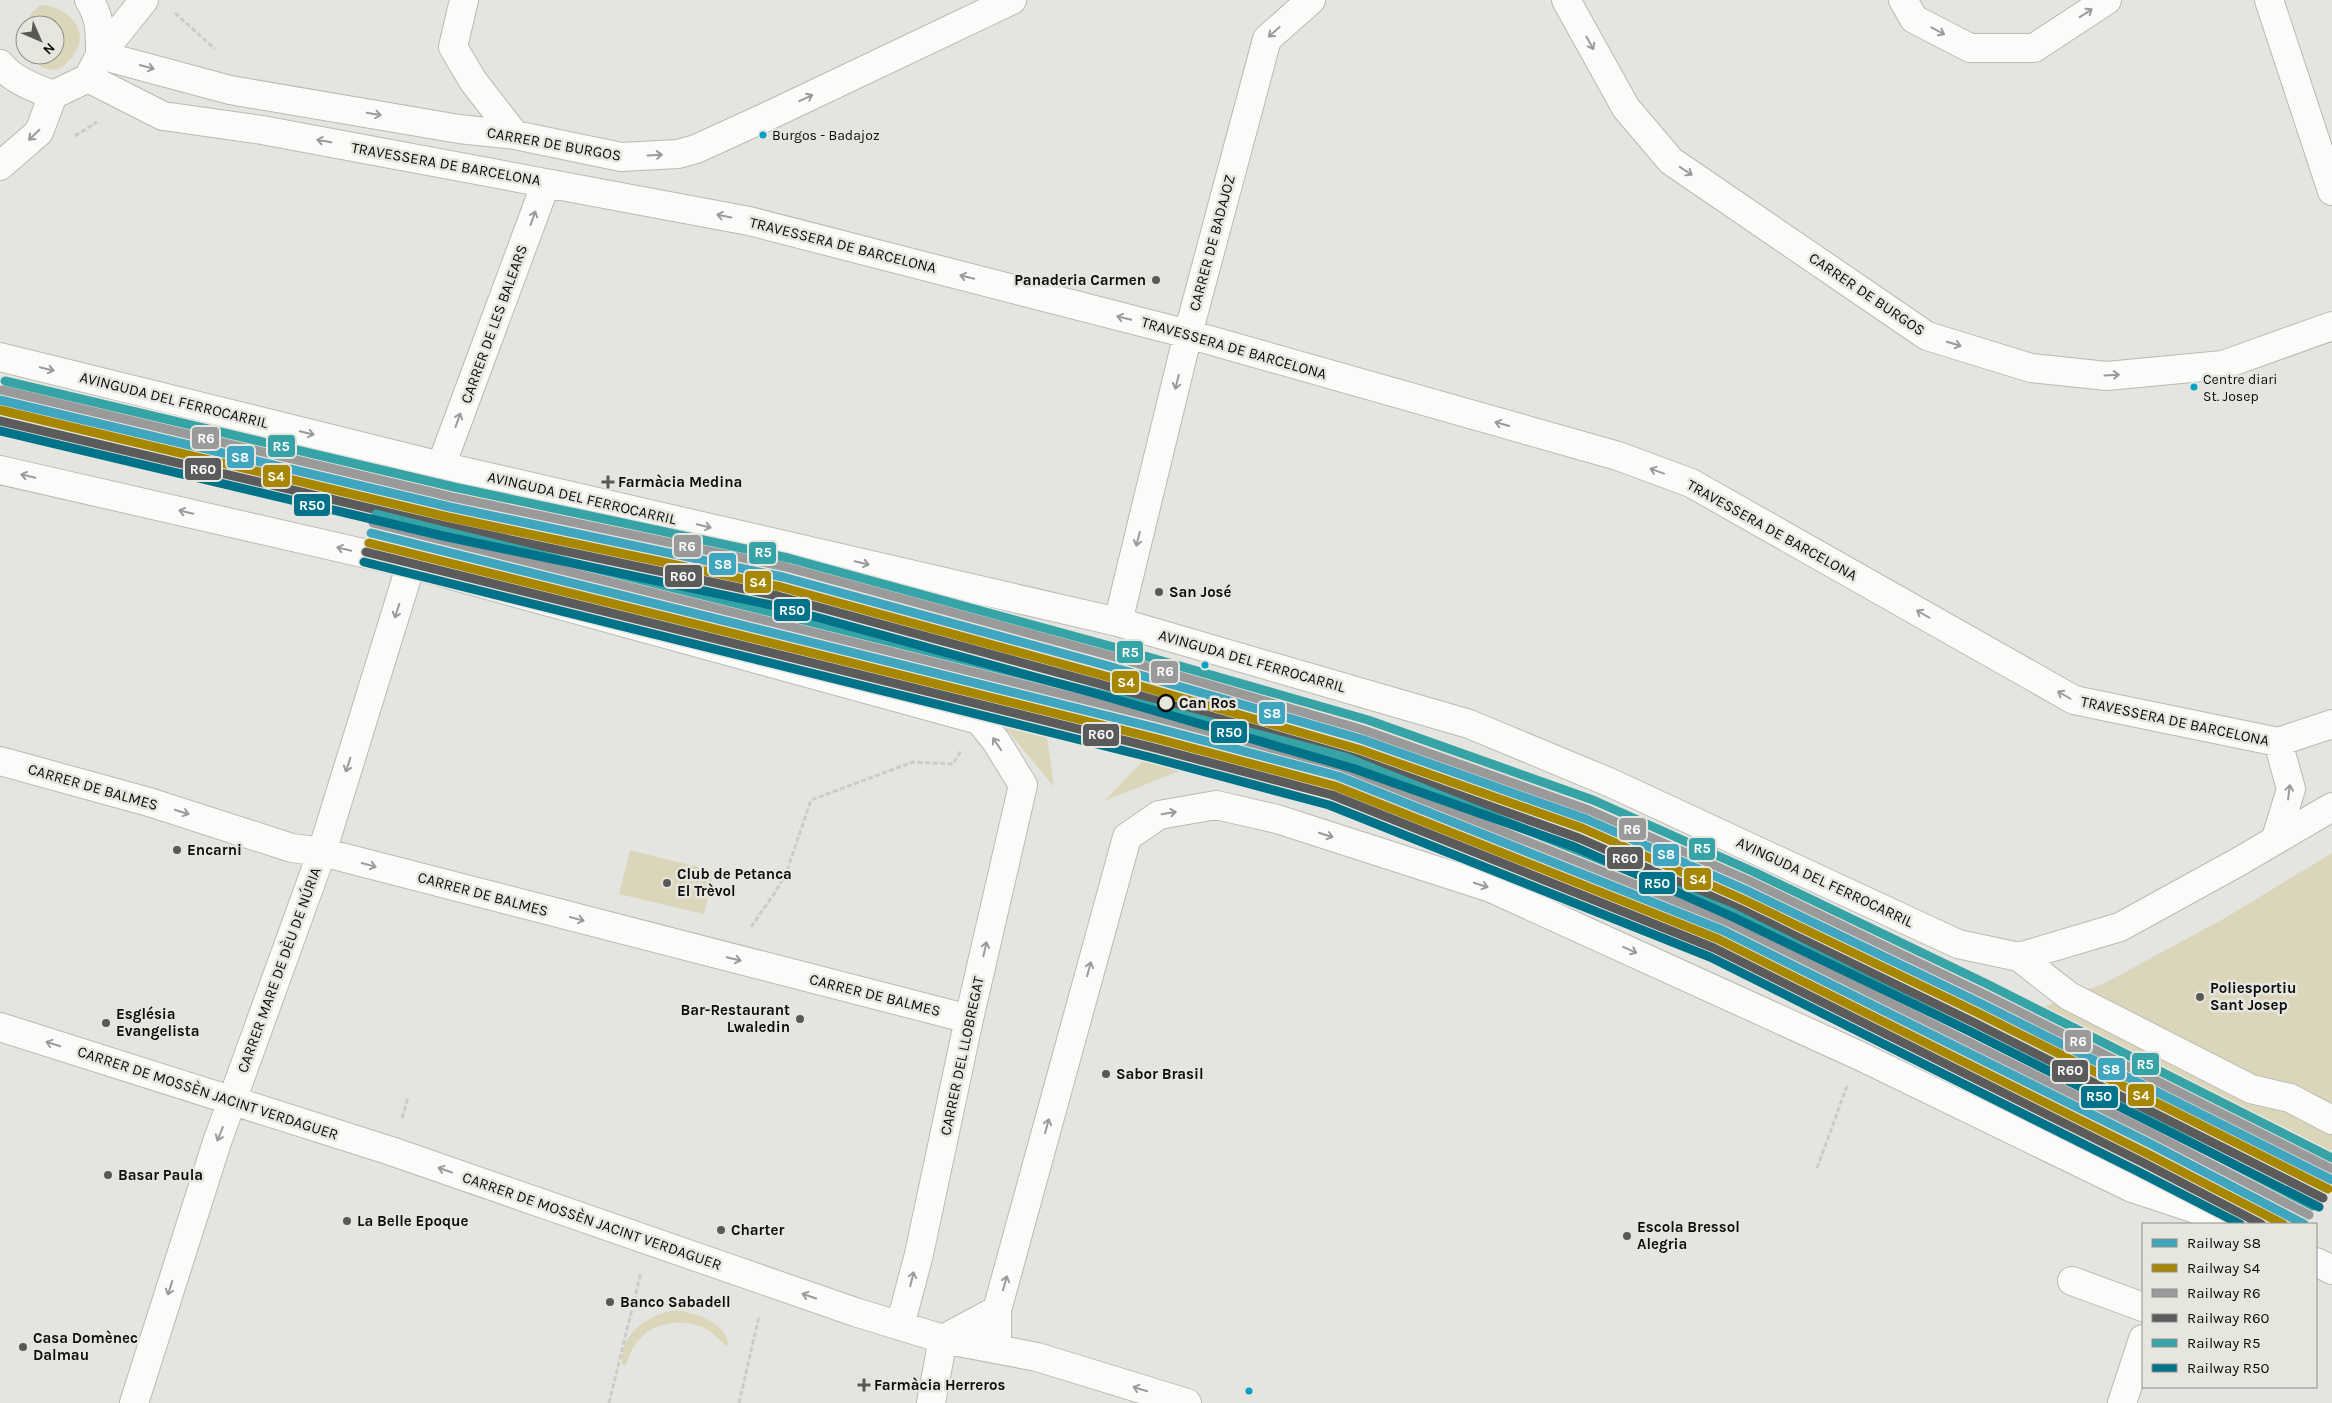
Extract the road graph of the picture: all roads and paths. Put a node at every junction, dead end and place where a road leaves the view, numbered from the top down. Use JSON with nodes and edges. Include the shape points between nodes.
{"nodes":[{"id":1,"x":89,"y":0,"type":"edge"},
{"id":2,"x":144,"y":0,"type":"edge"},
{"id":3,"x":464,"y":0,"type":"edge"},
{"id":4,"x":1012,"y":0,"type":"edge"},
{"id":5,"x":1311,"y":0,"type":"edge"},
{"id":6,"x":1566,"y":0,"type":"edge"},
{"id":7,"x":1903,"y":0,"type":"edge"},
{"id":8,"x":2107,"y":0,"type":"edge"},
{"id":9,"x":2268,"y":0,"type":"edge"},
{"id":10,"x":94,"y":66,"type":"junction"},
{"id":11,"x":3,"y":71,"type":"edge"},
{"id":12,"x":53,"y":95,"type":"junction"},
{"id":13,"x":515,"y":135,"type":"junction"},
{"id":14,"x":0,"y":166,"type":"edge"},
{"id":15,"x":546,"y":183,"type":"junction"},
{"id":16,"x":2332,"y":191,"type":"edge"},
{"id":17,"x":2332,"y":326,"type":"edge"},
{"id":18,"x":1188,"y":334,"type":"junction"},
{"id":19,"x":0,"y":357,"type":"edge"},
{"id":20,"x":441,"y":466,"type":"junction"},
{"id":21,"x":0,"y":470,"type":"edge"},
{"id":22,"x":411,"y":564,"type":"junction"},
{"id":23,"x":1118,"y":622,"type":"junction"},
{"id":24,"x":1013,"y":708,"type":"dead end"},
{"id":25,"x":979,"y":720,"type":"junction"},
{"id":26,"x":2332,"y":724,"type":"edge"},
{"id":27,"x":1138,"y":726,"type":"dead end"},
{"id":28,"x":1133,"y":740,"type":"junction"},
{"id":29,"x":2278,"y":742,"type":"junction"},
{"id":30,"x":0,"y":761,"type":"edge"},
{"id":31,"x":1209,"y":761,"type":"dead end"},
{"id":32,"x":2332,"y":807,"type":"edge"},
{"id":33,"x":2276,"y":838,"type":"junction"},
{"id":34,"x":322,"y":852,"type":"junction"},
{"id":35,"x":776,"y":891,"type":"dead end"},
{"id":36,"x":2019,"y":957,"type":"junction"},
{"id":37,"x":969,"y":1019,"type":"junction"},
{"id":38,"x":0,"y":1027,"type":"edge"},
{"id":39,"x":1848,"y":1084,"type":"dead end"},
{"id":40,"x":233,"y":1101,"type":"junction"},
{"id":41,"x":2332,"y":1120,"type":"edge"},
{"id":42,"x":1817,"y":1168,"type":"dead end"},
{"id":43,"x":2185,"y":1216,"type":"edge"},
{"id":44,"x":2234,"y":1223,"type":"edge"},
{"id":45,"x":650,"y":1241,"type":"junction"},
{"id":46,"x":2317,"y":1262,"type":"edge"},
{"id":47,"x":2332,"y":1270,"type":"edge"},
{"id":48,"x":2072,"y":1281,"type":"dead end"},
{"id":49,"x":768,"y":1282,"type":"junction"},
{"id":50,"x":2142,"y":1306,"type":"edge"},
{"id":51,"x":997,"y":1310,"type":"junction"},
{"id":52,"x":900,"y":1326,"type":"junction"},
{"id":53,"x":943,"y":1339,"type":"junction"},
{"id":54,"x":2142,"y":1342,"type":"edge"},
{"id":55,"x":997,"y":1348,"type":"junction"},
{"id":56,"x":134,"y":1403,"type":"edge"},
{"id":57,"x":609,"y":1403,"type":"edge"},
{"id":58,"x":739,"y":1403,"type":"edge"},
{"id":59,"x":931,"y":1403,"type":"edge"},
{"id":60,"x":1187,"y":1403,"type":"edge"},
{"id":61,"x":2122,"y":1403,"type":"edge"}],
"edges":[{"from":1,"to":10,"type":"street","via":[[97,12],[100,27]]},
{"from":2,"to":10,"type":"street"},
{"from":3,"to":13,"type":"street","via":[[453,47],[473,81]]},
{"from":13,"to":4,"type":"street","name":"CARRER DE BURGOS","one_way":true,"via":[[621,157],[678,154],[766,117]]},
{"from":5,"to":18,"type":"street","name":"CARRER DE BADAJOZ","one_way":true,"via":[[1267,39]]},
{"from":6,"to":17,"type":"street","name":"CARRER DE BURGOS","one_way":true,"via":[[1626,108],[1671,161],[1927,336],[2031,368],[2107,376],[2223,364]]},
{"from":7,"to":8,"type":"street","one_way":true,"via":[[1914,19],[1970,48],[2034,48]]},
{"from":9,"to":16,"type":"street"},
{"from":10,"to":12,"type":"street"},
{"from":10,"to":13,"type":"street","name":"CARRER DE BURGOS","one_way":true},
{"from":15,"to":10,"type":"street","name":"TRAVESSERA DE BARCELONA","one_way":true,"via":[[262,130],[163,116]]},
{"from":11,"to":12,"type":"street","via":[[24,84]]},
{"from":12,"to":14,"type":"street","one_way":true,"via":[[40,132]]},
{"from":18,"to":15,"type":"street","name":"TRAVESSERA DE BARCELONA","one_way":true,"via":[[749,221]]},
{"from":20,"to":15,"type":"street","name":"CARRER DE LES BALEARS","one_way":true},
{"from":18,"to":23,"type":"street","name":"CARRER DE BADAJOZ","one_way":true},
{"from":29,"to":18,"type":"street","name":"TRAVESSERA DE BARCELONA","one_way":true,"via":[[2074,700],[1691,483],[1618,456]]},
{"from":19,"to":20,"type":"street","name":"AVINGUDA DEL FERROCARRIL","one_way":true},
{"from":20,"to":23,"type":"street","name":"AVINGUDA DEL FERROCARRIL","one_way":true},
{"from":22,"to":21,"type":"street","one_way":true},
{"from":22,"to":25,"type":"street"},
{"from":22,"to":34,"type":"street","name":"CARRER MARE DE DÈU DE NÚRIA","one_way":true},
{"from":23,"to":36,"type":"street","name":"AVINGUDA DEL FERROCARRIL","via":[[1469,724],[1611,783],[1958,944]]},
{"from":24,"to":28,"type":"path"},
{"from":25,"to":35,"type":"path","via":[[954,764],[913,762],[811,800],[787,871]]},
{"from":37,"to":25,"type":"street","name":"CARRER DEL LLOBREGAT","one_way":true,"via":[[1023,785]]},
{"from":26,"to":29,"type":"street","name":"TRAVESSERA DE BARCELONA"},
{"from":27,"to":28,"type":"path"},
{"from":28,"to":31,"type":"path"},
{"from":33,"to":29,"type":"street","one_way":true,"via":[[2291,789]]},
{"from":30,"to":34,"type":"street","name":"CARRER DE BALMES","one_way":true,"via":[[149,802],[292,848]]},
{"from":32,"to":33,"type":"street","name":"AVINGUDA DEL FERROCARRIL"},
{"from":33,"to":36,"type":"street","name":"AVINGUDA DEL FERROCARRIL","via":[[2120,927]]},
{"from":34,"to":37,"type":"street","name":"CARRER DE BALMES","one_way":true},
{"from":34,"to":40,"type":"street","name":"CARRER MARE DE DÈU DE NÚRIA"},
{"from":36,"to":41,"type":"street","via":[[2078,1000],[2251,1089],[2290,1098]]},
{"from":52,"to":37,"type":"street","name":"CARRER DEL LLOBREGAT","one_way":true,"via":[[919,1254]]},
{"from":40,"to":38,"type":"street","name":"CARRER DE MOSSÈN JACINT VERDAGUER","one_way":true},
{"from":39,"to":42,"type":"path"},
{"from":45,"to":40,"type":"street","name":"CARRER DE MOSSÈN JACINT VERDAGUER","one_way":true,"via":[[400,1154]]},
{"from":40,"to":56,"type":"street","name":"CARRER MARE DE DÈU DE NÚRIA","one_way":true},
{"from":43,"to":44,"type":"street"},
{"from":51,"to":43,"type":"street","one_way":true,"via":[[1127,837],[1159,815],[1216,805],[1276,819],[1491,888],[1851,1052]]},
{"from":45,"to":49,"type":"street","name":"CARRER DE MOSSÈN JACINT VERDAGUER"},
{"from":45,"to":57,"type":"path"},
{"from":46,"to":47,"type":"street"},
{"from":48,"to":50,"type":"street"},
{"from":52,"to":49,"type":"street","name":"CARRER DE MOSSÈN JACINT VERDAGUER","one_way":true},
{"from":49,"to":58,"type":"path"},
{"from":51,"to":53,"type":"street"},
{"from":51,"to":55,"type":"street"},
{"from":52,"to":53,"type":"street","name":"CARRER DE MOSSÈN JACINT VERDAGUER"},
{"from":53,"to":55,"type":"street","name":"CARRER DE MOSSÈN JACINT VERDAGUER"},
{"from":53,"to":59,"type":"street"},
{"from":54,"to":61,"type":"street"},
{"from":60,"to":55,"type":"street","name":"CARRER DE MOSSÈN JACINT VERDAGUER","one_way":true}]}
